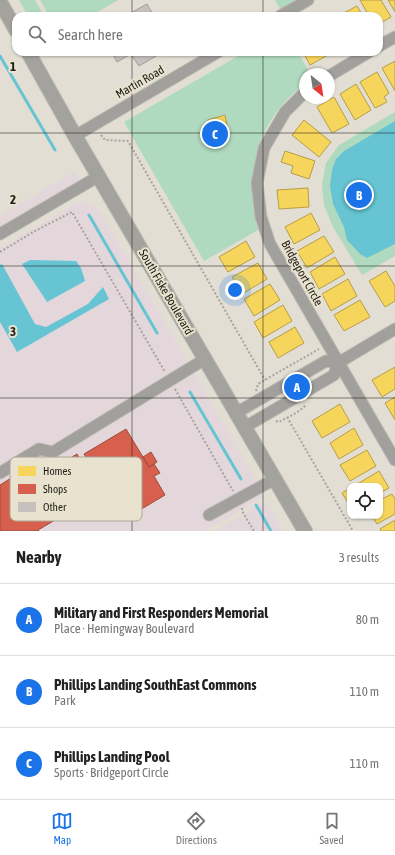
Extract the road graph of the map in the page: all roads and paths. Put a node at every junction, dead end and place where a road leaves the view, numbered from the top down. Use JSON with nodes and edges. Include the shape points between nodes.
{"nodes":[{"id":1,"x":308,"y":0,"type":"edge"},
{"id":2,"x":0,"y":2,"type":"edge"},
{"id":3,"x":287,"y":12,"type":"edge"},
{"id":4,"x":12,"y":23,"type":"edge"},
{"id":5,"x":395,"y":37,"type":"edge"},
{"id":6,"x":383,"y":44,"type":"edge"},
{"id":7,"x":30,"y":56,"type":"edge"},
{"id":8,"x":211,"y":56,"type":"edge"},
{"id":9,"x":362,"y":56,"type":"edge"},
{"id":10,"x":335,"y":72,"type":"edge"},
{"id":11,"x":299,"y":98,"type":"edge"},
{"id":12,"x":101,"y":135,"type":"dead end"},
{"id":13,"x":75,"y":136,"type":"junction"},
{"id":14,"x":99,"y":176,"type":"junction"},
{"id":15,"x":0,"y":234,"type":"edge"},
{"id":16,"x":0,"y":252,"type":"edge"},
{"id":17,"x":395,"y":329,"type":"edge"},
{"id":18,"x":319,"y":349,"type":"dead end"},
{"id":19,"x":205,"y":359,"type":"junction"},
{"id":20,"x":338,"y":363,"type":"junction"},
{"id":21,"x":167,"y":377,"type":"dead end"},
{"id":22,"x":265,"y":380,"type":"junction"},
{"id":23,"x":172,"y":385,"type":"dead end"},
{"id":24,"x":255,"y":392,"type":"dead end"},
{"id":25,"x":312,"y":401,"type":"dead end"},
{"id":26,"x":236,"y":413,"type":"junction"},
{"id":27,"x":287,"y":418,"type":"junction"},
{"id":28,"x":271,"y":420,"type":"dead end"},
{"id":29,"x":245,"y":428,"type":"junction"},
{"id":30,"x":25,"y":457,"type":"edge"},
{"id":31,"x":395,"y":460,"type":"edge"},
{"id":32,"x":10,"y":466,"type":"edge"},
{"id":33,"x":0,"y":472,"type":"edge"},
{"id":34,"x":275,"y":479,"type":"junction"},
{"id":35,"x":236,"y":496,"type":"dead end"},
{"id":36,"x":240,"y":503,"type":"dead end"},
{"id":37,"x":209,"y":515,"type":"dead end"},
{"id":38,"x":254,"y":531,"type":"edge"},
{"id":39,"x":304,"y":531,"type":"edge"},
{"id":40,"x":353,"y":531,"type":"edge"}],
"edges":[{"from":1,"to":3,"type":"street"},
{"from":2,"to":4,"type":"main road"},
{"from":5,"to":6,"type":"street"},
{"from":7,"to":13,"type":"main road","name":"South Fiske Boulevard"},
{"from":8,"to":13,"type":"street","name":"Martin Road"},
{"from":9,"to":10,"type":"street"},
{"from":11,"to":20,"type":"street","name":"Bridgeport Circle","via":[[285,112],[264,148],[258,190],[270,244]]},
{"from":12,"to":22,"type":"path","via":[[105,140],[128,141]]},
{"from":13,"to":14,"type":"main road","name":"South Fiske Boulevard"},
{"from":14,"to":15,"type":"street"},
{"from":14,"to":19,"type":"main road","name":"South Fiske Boulevard"},
{"from":16,"to":21,"type":"path","via":[[72,212]]},
{"from":17,"to":20,"type":"street"},
{"from":18,"to":22,"type":"path"},
{"from":19,"to":26,"type":"main road","name":"South Fiske Boulevard"},
{"from":19,"to":30,"type":"street","via":[[53,452],[39,449]]},
{"from":20,"to":26,"type":"street","via":[[326,361]]},
{"from":20,"to":29,"type":"street","via":[[334,375]]},
{"from":20,"to":31,"type":"street","name":"Bridgeport Circle"},
{"from":22,"to":24,"type":"path","via":[[258,384]]},
{"from":23,"to":35,"type":"path"},
{"from":25,"to":27,"type":"path"},
{"from":26,"to":29,"type":"main road","name":"South Fiske Boulevard"},
{"from":27,"to":28,"type":"path","via":[[279,422]]},
{"from":27,"to":40,"type":"path"},
{"from":29,"to":34,"type":"main road","name":"South Fiske Boulevard"},
{"from":32,"to":33,"type":"street"},
{"from":34,"to":37,"type":"street"},
{"from":34,"to":39,"type":"main road","name":"South Fiske Boulevard"},
{"from":36,"to":38,"type":"path"}]}
